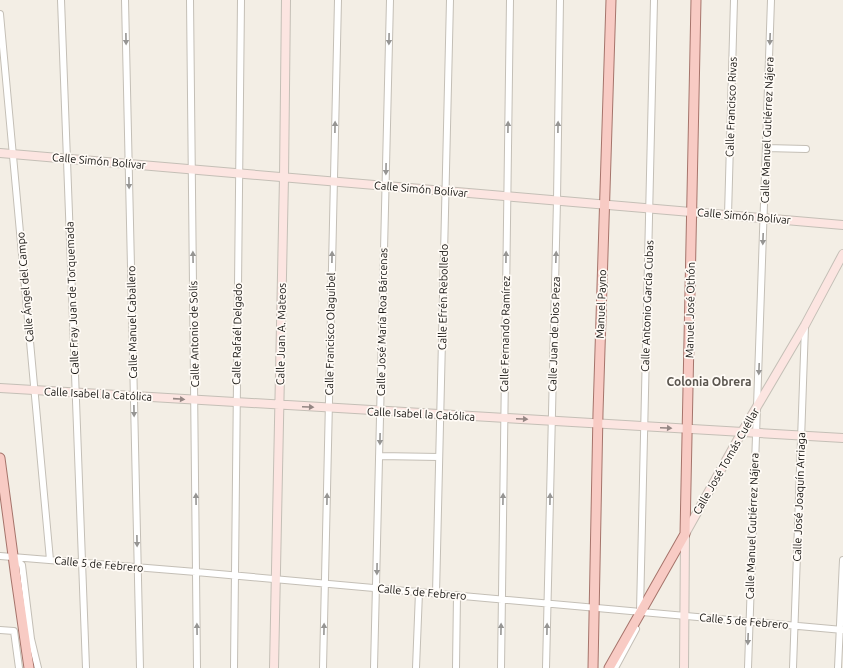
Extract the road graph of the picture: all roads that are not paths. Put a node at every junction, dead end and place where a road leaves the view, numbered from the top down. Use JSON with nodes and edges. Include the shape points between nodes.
{"nodes":[{"id":1,"x":61,"y":0,"type":"edge"},
{"id":2,"x":125,"y":0,"type":"edge"},
{"id":3,"x":190,"y":0,"type":"edge"},
{"id":4,"x":241,"y":0,"type":"edge"},
{"id":5,"x":286,"y":0,"type":"edge"},
{"id":6,"x":338,"y":0,"type":"edge"},
{"id":7,"x":390,"y":0,"type":"edge"},
{"id":8,"x":450,"y":0,"type":"edge"},
{"id":9,"x":510,"y":0,"type":"edge"},
{"id":10,"x":560,"y":0,"type":"edge"},
{"id":11,"x":611,"y":0,"type":"edge"},
{"id":12,"x":654,"y":0,"type":"edge"},
{"id":13,"x":696,"y":0,"type":"edge"},
{"id":14,"x":734,"y":0,"type":"edge"},
{"id":15,"x":771,"y":0,"type":"edge"},
{"id":16,"x":0,"y":14,"type":"edge"},
{"id":17,"x":766,"y":148,"type":"junction"},
{"id":18,"x":806,"y":149,"type":"dead end"},
{"id":19,"x":0,"y":152,"type":"edge"},
{"id":20,"x":13,"y":153,"type":"junction"},
{"id":21,"x":67,"y":158,"type":"junction"},
{"id":22,"x":128,"y":164,"type":"junction"},
{"id":23,"x":192,"y":169,"type":"junction"},
{"id":24,"x":239,"y":173,"type":"junction"},
{"id":25,"x":284,"y":177,"type":"junction"},
{"id":26,"x":334,"y":181,"type":"junction"},
{"id":27,"x":385,"y":186,"type":"junction"},
{"id":28,"x":446,"y":191,"type":"junction"},
{"id":29,"x":507,"y":196,"type":"junction"},
{"id":30,"x":558,"y":200,"type":"junction"},
{"id":31,"x":604,"y":204,"type":"junction"},
{"id":32,"x":650,"y":208,"type":"junction"},
{"id":33,"x":691,"y":212,"type":"junction"},
{"id":34,"x":728,"y":215,"type":"junction"},
{"id":35,"x":764,"y":217,"type":"junction"},
{"id":36,"x":843,"y":224,"type":"edge"},
{"id":37,"x":843,"y":254,"type":"edge"},
{"id":38,"x":805,"y":325,"type":"junction"},
{"id":39,"x":0,"y":388,"type":"edge"},
{"id":40,"x":35,"y":391,"type":"junction"},
{"id":41,"x":76,"y":393,"type":"junction"},
{"id":42,"x":134,"y":396,"type":"junction"},
{"id":43,"x":194,"y":400,"type":"junction"},
{"id":44,"x":236,"y":402,"type":"junction"},
{"id":45,"x":279,"y":406,"type":"junction"},
{"id":46,"x":757,"y":407,"type":"junction"},
{"id":47,"x":329,"y":409,"type":"junction"},
{"id":48,"x":380,"y":411,"type":"junction"},
{"id":49,"x":440,"y":415,"type":"junction"},
{"id":50,"x":504,"y":418,"type":"junction"},
{"id":51,"x":551,"y":421,"type":"junction"},
{"id":52,"x":598,"y":424,"type":"junction"},
{"id":53,"x":644,"y":427,"type":"junction"},
{"id":54,"x":688,"y":429,"type":"junction"},
{"id":55,"x":742,"y":432,"type":"junction"},
{"id":56,"x":756,"y":433,"type":"junction"},
{"id":57,"x":801,"y":436,"type":"junction"},
{"id":58,"x":843,"y":438,"type":"edge"},
{"id":59,"x":379,"y":456,"type":"junction"},
{"id":60,"x":439,"y":457,"type":"junction"},
{"id":61,"x":0,"y":458,"type":"edge"},
{"id":62,"x":1,"y":474,"type":"edge"},
{"id":63,"x":685,"y":534,"type":"junction"},
{"id":64,"x":0,"y":556,"type":"edge"},
{"id":65,"x":13,"y":557,"type":"junction"},
{"id":66,"x":50,"y":560,"type":"junction"},
{"id":67,"x":843,"y":560,"type":"edge"},
{"id":68,"x":82,"y":562,"type":"junction"},
{"id":69,"x":138,"y":568,"type":"junction"},
{"id":70,"x":196,"y":572,"type":"junction"},
{"id":71,"x":235,"y":576,"type":"junction"},
{"id":72,"x":276,"y":579,"type":"junction"},
{"id":73,"x":325,"y":584,"type":"junction"},
{"id":74,"x":376,"y":588,"type":"junction"},
{"id":75,"x":419,"y":592,"type":"junction"},
{"id":76,"x":436,"y":594,"type":"junction"},
{"id":77,"x":457,"y":596,"type":"junction"},
{"id":78,"x":502,"y":600,"type":"junction"},
{"id":79,"x":548,"y":604,"type":"junction"},
{"id":80,"x":594,"y":608,"type":"junction"},
{"id":81,"x":640,"y":612,"type":"junction"},
{"id":82,"x":684,"y":616,"type":"junction"},
{"id":83,"x":749,"y":621,"type":"junction"},
{"id":84,"x":794,"y":626,"type":"junction"},
{"id":85,"x":0,"y":630,"type":"edge"},
{"id":86,"x":841,"y":630,"type":"edge"},
{"id":87,"x":593,"y":633,"type":"junction"},
{"id":88,"x":19,"y":668,"type":"edge"},
{"id":89,"x":29,"y":668,"type":"edge"},
{"id":90,"x":38,"y":668,"type":"edge"},
{"id":91,"x":86,"y":668,"type":"edge"},
{"id":92,"x":140,"y":668,"type":"edge"},
{"id":93,"x":197,"y":668,"type":"edge"},
{"id":94,"x":234,"y":668,"type":"edge"},
{"id":95,"x":274,"y":668,"type":"edge"},
{"id":96,"x":323,"y":668,"type":"edge"},
{"id":97,"x":374,"y":668,"type":"edge"},
{"id":98,"x":416,"y":668,"type":"edge"},
{"id":99,"x":456,"y":668,"type":"edge"},
{"id":100,"x":501,"y":668,"type":"edge"},
{"id":101,"x":546,"y":668,"type":"edge"},
{"id":102,"x":589,"y":668,"type":"edge"},
{"id":103,"x":593,"y":668,"type":"edge"},
{"id":104,"x":609,"y":668,"type":"edge"},
{"id":105,"x":615,"y":668,"type":"edge"},
{"id":106,"x":684,"y":668,"type":"edge"},
{"id":107,"x":748,"y":668,"type":"edge"},
{"id":108,"x":793,"y":668,"type":"edge"},
{"id":109,"x":838,"y":668,"type":"edge"}],
"edges":[{"from":1,"to":21,"type":"street","name":"Calle Fray Juan de Torquemada"},
{"from":2,"to":22,"type":"street","name":"Calle Manuel Caballero","one_way":true},
{"from":3,"to":23,"type":"street","name":"Calle Antonio de Solís"},
{"from":4,"to":24,"type":"street","name":"Calle Rafaél Delgado"},
{"from":5,"to":25,"type":"street","name":"Calle Juan A. Mateos"},
{"from":26,"to":6,"type":"street","name":"Calle Francisco Olaguibel","one_way":true},
{"from":7,"to":27,"type":"street","name":"Calle José María Roa Bárcenas","one_way":true},
{"from":8,"to":28,"type":"street","name":"Calle Efrén Rebolledo"},
{"from":29,"to":9,"type":"street","name":"Calle Fernando Ramírez","one_way":true},
{"from":30,"to":10,"type":"street","name":"Calle Juan de Dios Peza","one_way":true},
{"from":11,"to":31,"type":"main road","name":"Manuel Payno"},
{"from":12,"to":32,"type":"street","name":"Calle Antonio García Cubas"},
{"from":13,"to":33,"type":"main road","name":"Manuel José Othón"},
{"from":14,"to":34,"type":"street","name":"Calle Francisco Rivas"},
{"from":15,"to":17,"type":"street","name":"Calle Manuel Gutiérrez Nájera","one_way":true},
{"from":16,"to":20,"type":"street","name":"Calle Ángel del Campo"},
{"from":17,"to":18,"type":"street"},
{"from":17,"to":35,"type":"street","name":"Calle Manuel Gutiérrez Nájera"},
{"from":19,"to":20,"type":"street","name":"Calle Simón Bolívar"},
{"from":20,"to":21,"type":"street","name":"Calle Simón Bolívar"},
{"from":20,"to":40,"type":"street","name":"Calle Ángel del Campo"},
{"from":21,"to":22,"type":"street","name":"Calle Simón Bolívar"},
{"from":21,"to":41,"type":"street","name":"Calle Fray Juan de Torquemada"},
{"from":22,"to":23,"type":"street","name":"Calle Simón Bolívar"},
{"from":22,"to":42,"type":"street","name":"Calle Manuel Caballero","one_way":true},
{"from":23,"to":24,"type":"street","name":"Calle Simón Bolívar"},
{"from":43,"to":23,"type":"street","name":"Calle Antonio de Solís","one_way":true},
{"from":24,"to":25,"type":"street","name":"Calle Simón Bolívar"},
{"from":24,"to":44,"type":"street","name":"Calle Rafaél Delgado"},
{"from":25,"to":26,"type":"street","name":"Calle Simón Bolívar"},
{"from":25,"to":45,"type":"street","name":"Calle Juan A. Mateos"},
{"from":26,"to":27,"type":"street","name":"Calle Simón Bolívar"},
{"from":47,"to":26,"type":"street","name":"Calle Francisco Olaguibel","one_way":true},
{"from":27,"to":28,"type":"street","name":"Calle Simón Bolívar"},
{"from":27,"to":48,"type":"street","name":"Calle José María Roa Bárcenas"},
{"from":28,"to":29,"type":"street","name":"Calle Simón Bolívar"},
{"from":28,"to":49,"type":"street","name":"Calle Efrén Rebolledo"},
{"from":29,"to":30,"type":"street","name":"Calle Simón Bolívar"},
{"from":50,"to":29,"type":"street","name":"Calle Fernando Ramírez","one_way":true},
{"from":30,"to":31,"type":"street","name":"Calle Simón Bolívar"},
{"from":51,"to":30,"type":"street","name":"Calle Juan de Dios Peza","one_way":true},
{"from":31,"to":32,"type":"street","name":"Calle Simón Bolívar"},
{"from":31,"to":52,"type":"main road","name":"Manuel Payno"},
{"from":32,"to":33,"type":"street","name":"Calle Simón Bolívar"},
{"from":32,"to":53,"type":"street","name":"Calle Antonio García Cubas"},
{"from":33,"to":34,"type":"street","name":"Calle Simón Bolívar"},
{"from":33,"to":54,"type":"main road","name":"Manuel José Othón"},
{"from":34,"to":35,"type":"street","name":"Calle Simón Bolívar"},
{"from":35,"to":36,"type":"street","name":"Calle Simón Bolívar"},
{"from":35,"to":46,"type":"street","name":"Calle Manuel Gutiérrez Nájera","one_way":true},
{"from":37,"to":38,"type":"street","name":"Calle José Tomás Cuéllar"},
{"from":38,"to":46,"type":"street","name":"Calle José Tomás Cuéllar"},
{"from":38,"to":57,"type":"street","name":"Calle José Joaquín Arriaga"},
{"from":39,"to":40,"type":"street","name":"Calle Isabel la Católica"},
{"from":40,"to":41,"type":"street","name":"Calle Isabel la Católica"},
{"from":40,"to":66,"type":"street","name":"Calle Ángel del Campo"},
{"from":41,"to":42,"type":"street","name":"Calle Isabel la Católica"},
{"from":41,"to":68,"type":"street","name":"Calle Fray Juan de Torquemada"},
{"from":42,"to":43,"type":"street","name":"Calle Isabel la Católica","one_way":true},
{"from":42,"to":69,"type":"street","name":"Calle Manuel Caballero","one_way":true},
{"from":43,"to":44,"type":"street","name":"Calle Isabel la Católica"},
{"from":70,"to":43,"type":"street","name":"Calle Antonio de Solís","one_way":true},
{"from":44,"to":45,"type":"street","name":"Calle Isabel la Católica"},
{"from":44,"to":71,"type":"street","name":"Calle Rafaél Delgado"},
{"from":45,"to":47,"type":"street","name":"Calle Isabel la Católica","one_way":true},
{"from":45,"to":72,"type":"street","name":"Calle Juan A. Mateos"},
{"from":46,"to":55,"type":"street","name":"Calle José Tomás Cuéllar"},
{"from":46,"to":56,"type":"street","name":"Calle Manuel Gutiérrez Nájera"},
{"from":47,"to":48,"type":"street","name":"Calle Isabel la Católica"},
{"from":73,"to":47,"type":"street","name":"Calle Francisco Olaguibel","one_way":true},
{"from":48,"to":49,"type":"street","name":"Calle Isabel la Católica"},
{"from":48,"to":59,"type":"street","name":"Calle José María Roa Bárcenas","one_way":true},
{"from":49,"to":50,"type":"street","name":"Calle Isabel la Católica"},
{"from":49,"to":60,"type":"street","name":"Calle Efrén Rebolledo"},
{"from":50,"to":51,"type":"street","name":"Calle Isabel la Católica","one_way":true},
{"from":78,"to":50,"type":"street","name":"Calle Fernando Ramírez","one_way":true},
{"from":51,"to":52,"type":"street","name":"Calle Isabel la Católica"},
{"from":79,"to":51,"type":"street","name":"Calle Juan de Dios Peza","one_way":true},
{"from":52,"to":53,"type":"street","name":"Calle Isabel la Católica"},
{"from":52,"to":80,"type":"main road","name":"Manuel Payno"},
{"from":53,"to":54,"type":"street","name":"Calle Isabel la Católica","one_way":true},
{"from":53,"to":81,"type":"street","name":"Calle Antonio García Cubas"},
{"from":54,"to":55,"type":"street","name":"Calle Isabel la Católica"},
{"from":54,"to":63,"type":"main road","name":"Manuel José Othón"},
{"from":55,"to":56,"type":"street","name":"Calle Isabel la Católica"},
{"from":55,"to":63,"type":"street","name":"Calle José Tomás Cuéllar"},
{"from":56,"to":57,"type":"street","name":"Calle Isabel la Católica"},
{"from":56,"to":83,"type":"street","name":"Calle Manuel Gutiérrez Nájera"},
{"from":57,"to":58,"type":"street","name":"Calle Isabel la Católica"},
{"from":57,"to":84,"type":"street","name":"Calle José Joaquín Arriaga"},
{"from":59,"to":60,"type":"street"},
{"from":59,"to":74,"type":"street","name":"Calle José María Roa Bárcenas","one_way":true},
{"from":60,"to":76,"type":"street","name":"Calle Efrén Rebolledo"},
{"from":61,"to":62,"type":"main road"},
{"from":62,"to":65,"type":"main road"},
{"from":63,"to":81,"type":"main road","name":"Calle José Tomás Cuéllar"},
{"from":63,"to":82,"type":"street","name":"Manuel José Othón"},
{"from":64,"to":65,"type":"street","name":"Calle 5 de Febrero"},
{"from":65,"to":66,"type":"street","name":"Calle 5 de Febrero"},
{"from":65,"to":89,"type":"main road"},
{"from":65,"to":90,"type":"street","via":[[22,565],[31,639]]},
{"from":66,"to":68,"type":"street","name":"Calle 5 de Febrero"},
{"from":67,"to":86,"type":"street"},
{"from":68,"to":69,"type":"street","name":"Calle 5 de Febrero"},
{"from":68,"to":91,"type":"street","name":"Calle Fray Juan de Torquemada"},
{"from":69,"to":70,"type":"street","name":"Calle 5 de Febrero"},
{"from":69,"to":92,"type":"street","name":"Calle Manuel Caballero"},
{"from":70,"to":71,"type":"street","name":"Calle 5 de Febrero"},
{"from":93,"to":70,"type":"street","name":"Calle Antonio de Solís","one_way":true},
{"from":71,"to":72,"type":"street","name":"Calle 5 de Febrero"},
{"from":71,"to":94,"type":"street","name":"Calle Rafaél Delgado"},
{"from":72,"to":73,"type":"street","name":"Calle 5 de Febrero"},
{"from":72,"to":95,"type":"street","name":"Calle Juan A. Mateos"},
{"from":73,"to":74,"type":"street","name":"Calle 5 de Febrero"},
{"from":96,"to":73,"type":"street","name":"Calle Francisco Olaguibel","one_way":true},
{"from":74,"to":75,"type":"street","name":"Calle 5 de Febrero"},
{"from":74,"to":97,"type":"street","name":"Calle José María Roa Bárcenas"},
{"from":75,"to":76,"type":"street","name":"Calle 5 de Febrero"},
{"from":75,"to":98,"type":"street"},
{"from":76,"to":77,"type":"street","name":"Calle 5 de Febrero"},
{"from":77,"to":78,"type":"street","name":"Calle 5 de Febrero"},
{"from":77,"to":99,"type":"street"},
{"from":78,"to":79,"type":"street","name":"Calle 5 de Febrero"},
{"from":100,"to":78,"type":"street","name":"Calle Fernando Ramírez","one_way":true},
{"from":79,"to":80,"type":"street","name":"Calle 5 de Febrero"},
{"from":101,"to":79,"type":"street","name":"Calle Juan de Dios Peza","one_way":true},
{"from":80,"to":81,"type":"street","name":"Calle 5 de Febrero"},
{"from":80,"to":87,"type":"main road"},
{"from":81,"to":82,"type":"street","name":"Calle 5 de Febrero"},
{"from":81,"to":104,"type":"main road","name":"Calle José Tomás Cuéllar"},
{"from":81,"to":105,"type":"street","name":"Calle Antonio García Cubas","via":[[641,620]]},
{"from":82,"to":83,"type":"street","name":"Calle 5 de Febrero"},
{"from":82,"to":106,"type":"street","name":"Manuel José Othón"},
{"from":83,"to":84,"type":"street","name":"Calle 5 de Febrero"},
{"from":83,"to":107,"type":"street","name":"Calle Manuel Gutiérrez Nájera","one_way":true},
{"from":84,"to":86,"type":"street","name":"Calle 5 de Febrero"},
{"from":84,"to":108,"type":"street","name":"Calle José Joaquín Arriaga"},
{"from":85,"to":88,"type":"street","via":[[14,631]]},
{"from":86,"to":109,"type":"street"},
{"from":87,"to":102,"type":"street","via":[[589,647]]},
{"from":87,"to":103,"type":"main road"}]}
